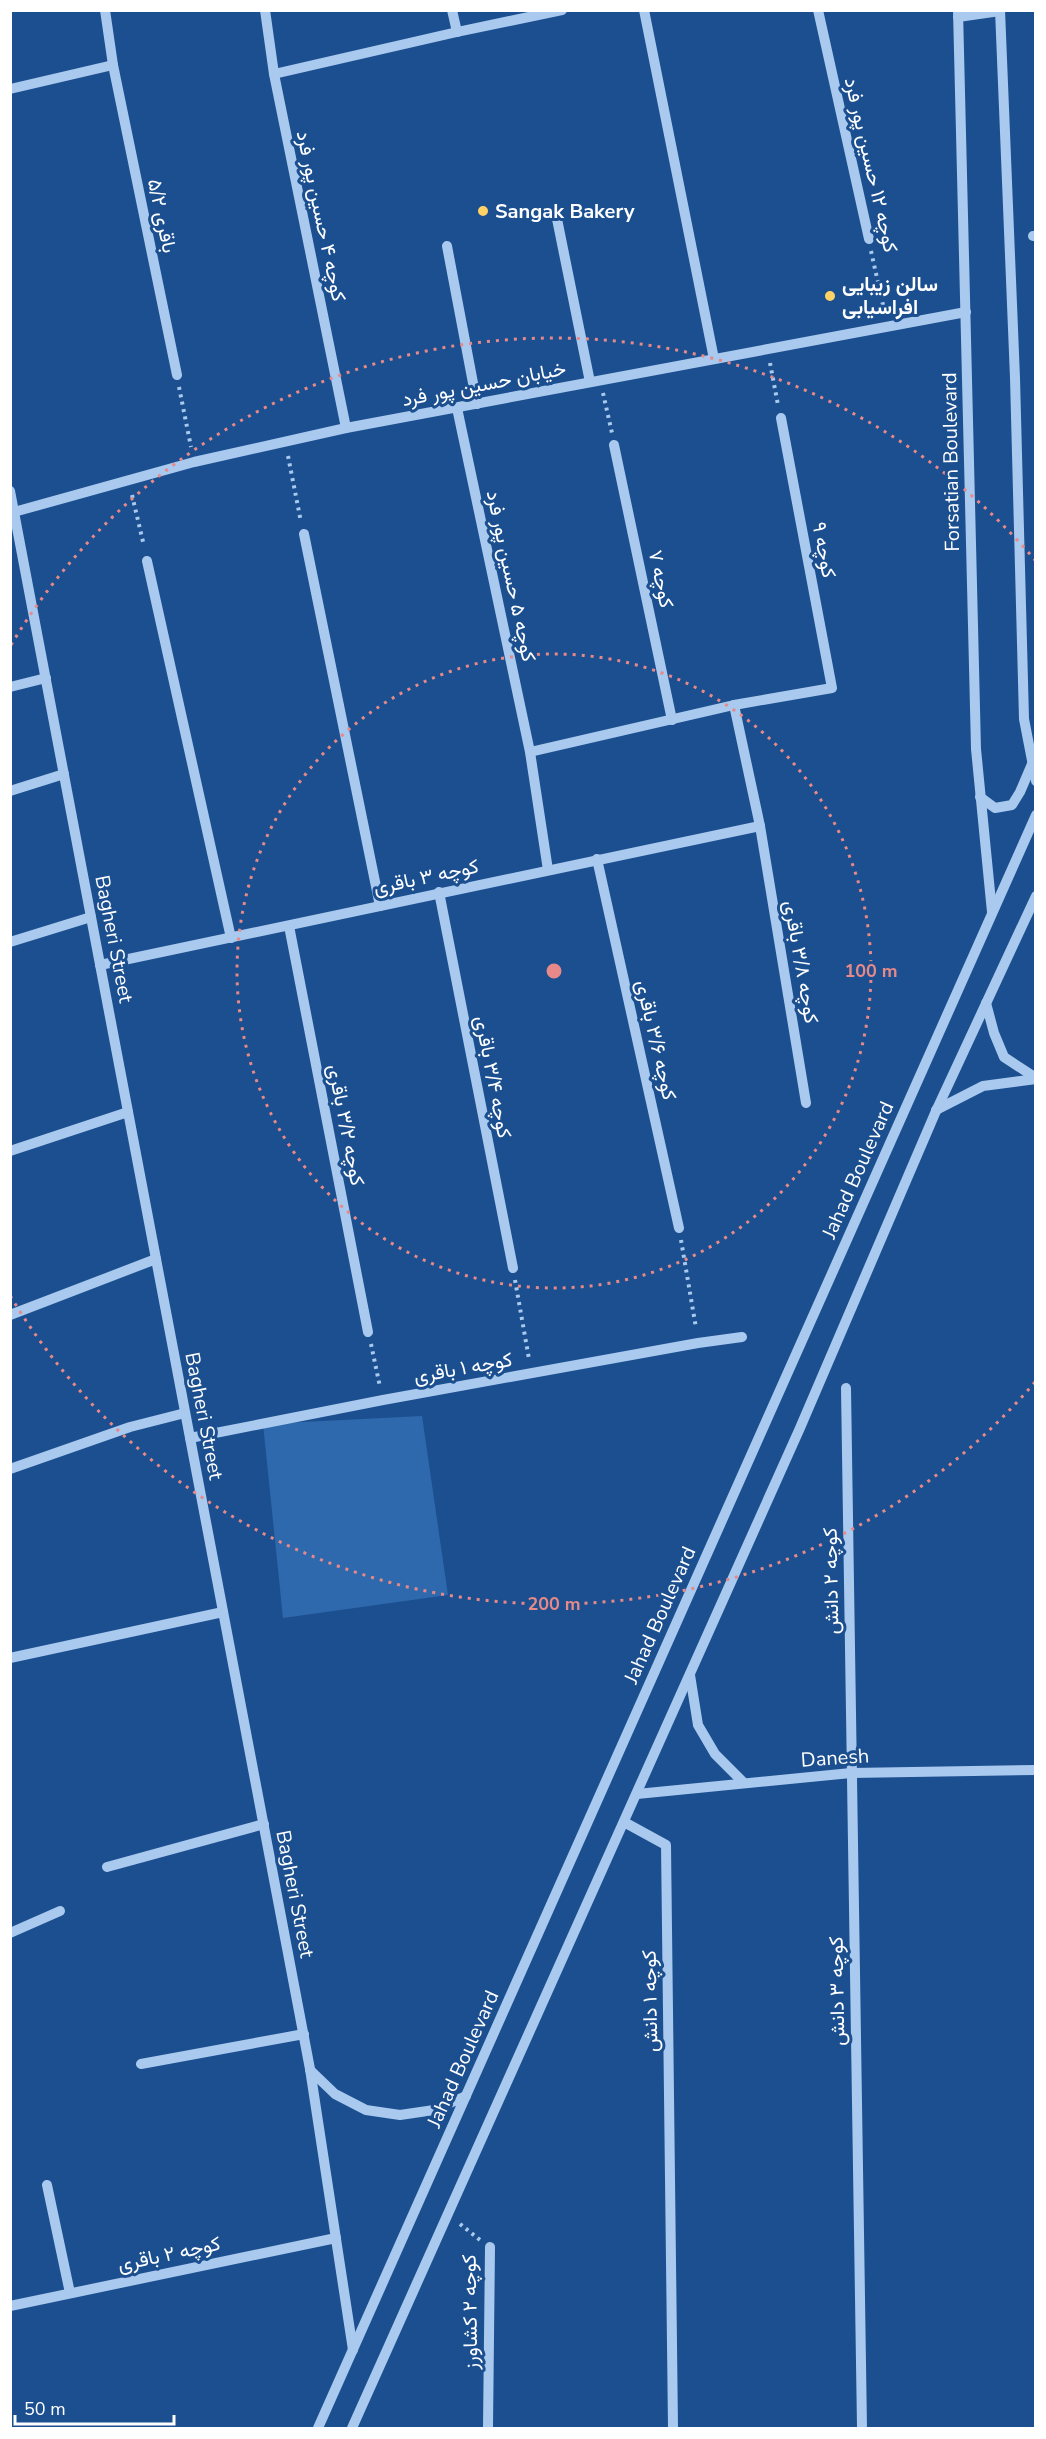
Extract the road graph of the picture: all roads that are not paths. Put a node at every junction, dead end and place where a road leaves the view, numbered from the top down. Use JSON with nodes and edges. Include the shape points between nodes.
{"nodes":[{"id":1,"x":105,"y":10,"type":"edge"},
{"id":2,"x":265,"y":10,"type":"edge"},
{"id":3,"x":453,"y":10,"type":"edge"},
{"id":4,"x":562,"y":10,"type":"edge"},
{"id":5,"x":644,"y":10,"type":"edge"},
{"id":6,"x":818,"y":10,"type":"edge"},
{"id":7,"x":1000,"y":11,"type":"edge"},
{"id":8,"x":958,"y":14,"type":"edge"},
{"id":9,"x":457,"y":32,"type":"junction"},
{"id":10,"x":113,"y":65,"type":"junction"},
{"id":11,"x":274,"y":74,"type":"junction"},
{"id":12,"x":10,"y":89,"type":"edge"},
{"id":13,"x":557,"y":219,"type":"dead end"},
{"id":14,"x":869,"y":239,"type":"road end"},
{"id":15,"x":447,"y":246,"type":"dead end"},
{"id":16,"x":966,"y":312,"type":"junction"},
{"id":17,"x":714,"y":358,"type":"junction"},
{"id":18,"x":177,"y":375,"type":"road end"},
{"id":19,"x":595,"y":381,"type":"junction"},
{"id":20,"x":477,"y":404,"type":"junction"},
{"id":21,"x":457,"y":408,"type":"junction"},
{"id":22,"x":781,"y":418,"type":"road end"},
{"id":23,"x":346,"y":428,"type":"junction"},
{"id":24,"x":614,"y":445,"type":"road end"},
{"id":25,"x":10,"y":491,"type":"edge"},
{"id":26,"x":14,"y":512,"type":"junction"},
{"id":27,"x":304,"y":534,"type":"road end"},
{"id":28,"x":15,"y":539,"type":"edge"},
{"id":29,"x":147,"y":561,"type":"road end"},
{"id":30,"x":46,"y":678,"type":"junction"},
{"id":31,"x":10,"y":687,"type":"edge"},
{"id":32,"x":734,"y":705,"type":"junction"},
{"id":33,"x":672,"y":720,"type":"junction"},
{"id":34,"x":530,"y":752,"type":"junction"},
{"id":35,"x":1032,"y":763,"type":"junction"},
{"id":36,"x":64,"y":774,"type":"junction"},
{"id":37,"x":1035,"y":781,"type":"edge"},
{"id":38,"x":10,"y":791,"type":"edge"},
{"id":39,"x":980,"y":797,"type":"junction"},
{"id":40,"x":1035,"y":815,"type":"edge"},
{"id":41,"x":760,"y":826,"type":"junction"},
{"id":42,"x":597,"y":859,"type":"junction"},
{"id":43,"x":548,"y":870,"type":"junction"},
{"id":44,"x":439,"y":892,"type":"junction"},
{"id":45,"x":1035,"y":896,"type":"edge"},
{"id":46,"x":380,"y":906,"type":"junction"},
{"id":47,"x":992,"y":913,"type":"junction"},
{"id":48,"x":91,"y":917,"type":"junction"},
{"id":49,"x":289,"y":926,"type":"junction"},
{"id":50,"x":231,"y":938,"type":"junction"},
{"id":51,"x":10,"y":942,"type":"edge"},
{"id":52,"x":100,"y":965,"type":"junction"},
{"id":53,"x":986,"y":1003,"type":"junction"},
{"id":54,"x":1035,"y":1078,"type":"edge"},
{"id":55,"x":806,"y":1103,"type":"dead end"},
{"id":56,"x":936,"y":1111,"type":"junction"},
{"id":57,"x":128,"y":1112,"type":"junction"},
{"id":58,"x":10,"y":1151,"type":"edge"},
{"id":59,"x":679,"y":1228,"type":"road end"},
{"id":60,"x":156,"y":1259,"type":"junction"},
{"id":61,"x":513,"y":1268,"type":"road end"},
{"id":62,"x":10,"y":1315,"type":"edge"},
{"id":63,"x":368,"y":1332,"type":"road end"},
{"id":64,"x":742,"y":1337,"type":"dead end"},
{"id":65,"x":846,"y":1389,"type":"dead end"},
{"id":66,"x":185,"y":1413,"type":"junction"},
{"id":67,"x":190,"y":1438,"type":"junction"},
{"id":68,"x":10,"y":1469,"type":"edge"},
{"id":69,"x":223,"y":1612,"type":"junction"},
{"id":70,"x":10,"y":1658,"type":"edge"},
{"id":71,"x":690,"y":1675,"type":"junction"},
{"id":72,"x":1035,"y":1770,"type":"edge"},
{"id":73,"x":851,"y":1773,"type":"junction"},
{"id":74,"x":744,"y":1783,"type":"junction"},
{"id":75,"x":637,"y":1794,"type":"junction"},
{"id":76,"x":624,"y":1822,"type":"junction"},
{"id":77,"x":264,"y":1824,"type":"junction"},
{"id":78,"x":106,"y":1867,"type":"dead end"},
{"id":79,"x":60,"y":1911,"type":"dead end"},
{"id":80,"x":10,"y":1933,"type":"edge"},
{"id":81,"x":303,"y":2034,"type":"junction"},
{"id":82,"x":141,"y":2064,"type":"dead end"},
{"id":83,"x":310,"y":2070,"type":"junction"},
{"id":84,"x":466,"y":2096,"type":"junction"},
{"id":85,"x":48,"y":2185,"type":"dead end"},
{"id":86,"x":336,"y":2238,"type":"junction"},
{"id":87,"x":490,"y":2247,"type":"road end"},
{"id":88,"x":70,"y":2293,"type":"junction"},
{"id":89,"x":10,"y":2306,"type":"edge"},
{"id":90,"x":352,"y":2350,"type":"junction"},
{"id":91,"x":318,"y":2428,"type":"edge"},
{"id":92,"x":352,"y":2428,"type":"edge"},
{"id":93,"x":488,"y":2428,"type":"edge"},
{"id":94,"x":673,"y":2428,"type":"edge"},
{"id":95,"x":862,"y":2428,"type":"edge"}],
"edges":[{"from":1,"to":10,"type":"street","name":"باقری ۵/۲"},
{"from":2,"to":11,"type":"street","name":"کوچه ۴ حسین پور فرد"},
{"from":3,"to":9,"type":"street"},
{"from":4,"to":9,"type":"street"},
{"from":5,"to":17,"type":"street"},
{"from":6,"to":14,"type":"street","name":"کوچه ۱۲ حسین پور فرد"},
{"from":7,"to":8,"type":"street"},
{"from":7,"to":35,"type":"street","via":[[1016,389],[1024,718]]},
{"from":8,"to":16,"type":"street","name":"Forsatian Boulevard"},
{"from":9,"to":11,"type":"street"},
{"from":10,"to":12,"type":"street"},
{"from":10,"to":18,"type":"street","name":"باقری ۵/۲"},
{"from":11,"to":23,"type":"street","name":"کوچه ۴ حسین پور فرد"},
{"from":13,"to":19,"type":"street"},
{"from":15,"to":20,"type":"street"},
{"from":16,"to":17,"type":"street","name":"خیابان حسین پور فرد"},
{"from":16,"to":39,"type":"street","name":"Forsatian Boulevard"},
{"from":17,"to":19,"type":"street","name":"خیابان حسین پور فرد"},
{"from":19,"to":20,"type":"street","name":"خیابان حسین پور فرد"},
{"from":20,"to":21,"type":"street","name":"خیابان حسین پور فرد"},
{"from":21,"to":23,"type":"street","name":"خیابان حسین پور فرد"},
{"from":21,"to":34,"type":"street","name":"کوچه ۵ حسین پور فرد"},
{"from":22,"to":32,"type":"street","name":"کوچه ۹","via":[[832,688]]},
{"from":23,"to":26,"type":"street","name":"خیابان حسین پور فرد","via":[[194,462]]},
{"from":24,"to":33,"type":"street","name":"کوچه ۷"},
{"from":25,"to":26,"type":"street","name":"Bagheri Street"},
{"from":26,"to":28,"type":"street","name":"Bagheri Street"},
{"from":27,"to":46,"type":"street"},
{"from":28,"to":30,"type":"street","name":"Bagheri Street"},
{"from":29,"to":50,"type":"street"},
{"from":30,"to":31,"type":"street"},
{"from":30,"to":36,"type":"street","name":"Bagheri Street"},
{"from":32,"to":33,"type":"street"},
{"from":32,"to":41,"type":"street","name":"کوچه ۳/۸ باقری"},
{"from":33,"to":34,"type":"street"},
{"from":34,"to":43,"type":"street","name":"کوچه ۵ حسین پور فرد"},
{"from":35,"to":37,"type":"street"},
{"from":35,"to":39,"type":"street","via":[[1012,805],[995,808]]},
{"from":36,"to":38,"type":"street"},
{"from":36,"to":48,"type":"street","name":"Bagheri Street"},
{"from":39,"to":47,"type":"street","name":"Forsatian Boulevard"},
{"from":40,"to":47,"type":"street","name":"Jahad Boulevard"},
{"from":41,"to":42,"type":"street","name":"کوچه ۳ باقری"},
{"from":41,"to":55,"type":"street","name":"کوچه ۳/۸ باقری"},
{"from":42,"to":43,"type":"street","name":"کوچه ۳ باقری"},
{"from":42,"to":59,"type":"street","name":"کوچه ۳/۶ باقری"},
{"from":43,"to":44,"type":"street","name":"کوچه ۳ باقری"},
{"from":44,"to":46,"type":"street","name":"کوچه ۳ باقری"},
{"from":44,"to":61,"type":"street","name":"کوچه ۳/۴ باقری"},
{"from":45,"to":53,"type":"street"},
{"from":46,"to":49,"type":"street","name":"کوچه ۳ باقری"},
{"from":47,"to":84,"type":"street","name":"Jahad Boulevard"},
{"from":48,"to":51,"type":"street"},
{"from":48,"to":52,"type":"street","name":"Bagheri Street"},
{"from":49,"to":50,"type":"street","name":"کوچه ۳ باقری"},
{"from":49,"to":63,"type":"street","name":"کوچه ۳/۲ باقری"},
{"from":50,"to":52,"type":"street","name":"کوچه ۳ باقری"},
{"from":52,"to":57,"type":"street","name":"Bagheri Street"},
{"from":53,"to":54,"type":"street","via":[[1004,1057]]},
{"from":53,"to":56,"type":"street"},
{"from":54,"to":56,"type":"street","via":[[983,1086]]},
{"from":56,"to":71,"type":"street"},
{"from":57,"to":58,"type":"street"},
{"from":57,"to":60,"type":"street","name":"Bagheri Street"},
{"from":60,"to":62,"type":"street"},
{"from":60,"to":66,"type":"street","name":"Bagheri Street"},
{"from":64,"to":67,"type":"street","name":"کوچه ۱ باقری"},
{"from":65,"to":73,"type":"street","name":"کوچه ۲ دانش"},
{"from":66,"to":67,"type":"street","name":"Bagheri Street"},
{"from":66,"to":68,"type":"street","via":[[130,1427]]},
{"from":67,"to":69,"type":"street","name":"Bagheri Street"},
{"from":69,"to":70,"type":"street"},
{"from":69,"to":77,"type":"street","name":"Bagheri Street"},
{"from":71,"to":74,"type":"street","via":[[698,1725],[715,1754]]},
{"from":71,"to":75,"type":"street"},
{"from":72,"to":73,"type":"street","name":"Danesh"},
{"from":73,"to":74,"type":"street","name":"Danesh"},
{"from":73,"to":95,"type":"street","name":"کوچه ۳ دانش"},
{"from":74,"to":75,"type":"street","name":"Danesh"},
{"from":75,"to":76,"type":"street"},
{"from":76,"to":92,"type":"street"},
{"from":76,"to":94,"type":"street","name":"کوچه ۱ دانش","via":[[666,1845]]},
{"from":77,"to":78,"type":"street"},
{"from":77,"to":81,"type":"street","name":"Bagheri Street"},
{"from":79,"to":80,"type":"street"},
{"from":81,"to":82,"type":"street"},
{"from":81,"to":83,"type":"street","name":"Bagheri Street"},
{"from":83,"to":84,"type":"street","via":[[335,2094],[377,2112],[400,2115],[434,2110]]},
{"from":83,"to":86,"type":"street","name":"Bagheri Street"},
{"from":84,"to":90,"type":"street","name":"Jahad Boulevard"},
{"from":85,"to":88,"type":"street"},
{"from":86,"to":88,"type":"street","name":"کوچه ۲ باقری"},
{"from":86,"to":90,"type":"street","name":"Bagheri Street"},
{"from":87,"to":93,"type":"street","name":"کوچه ۲ کشاورز"},
{"from":88,"to":89,"type":"street","name":"کوچه ۲ باقری"},
{"from":90,"to":91,"type":"street","name":"Jahad Boulevard"}]}
